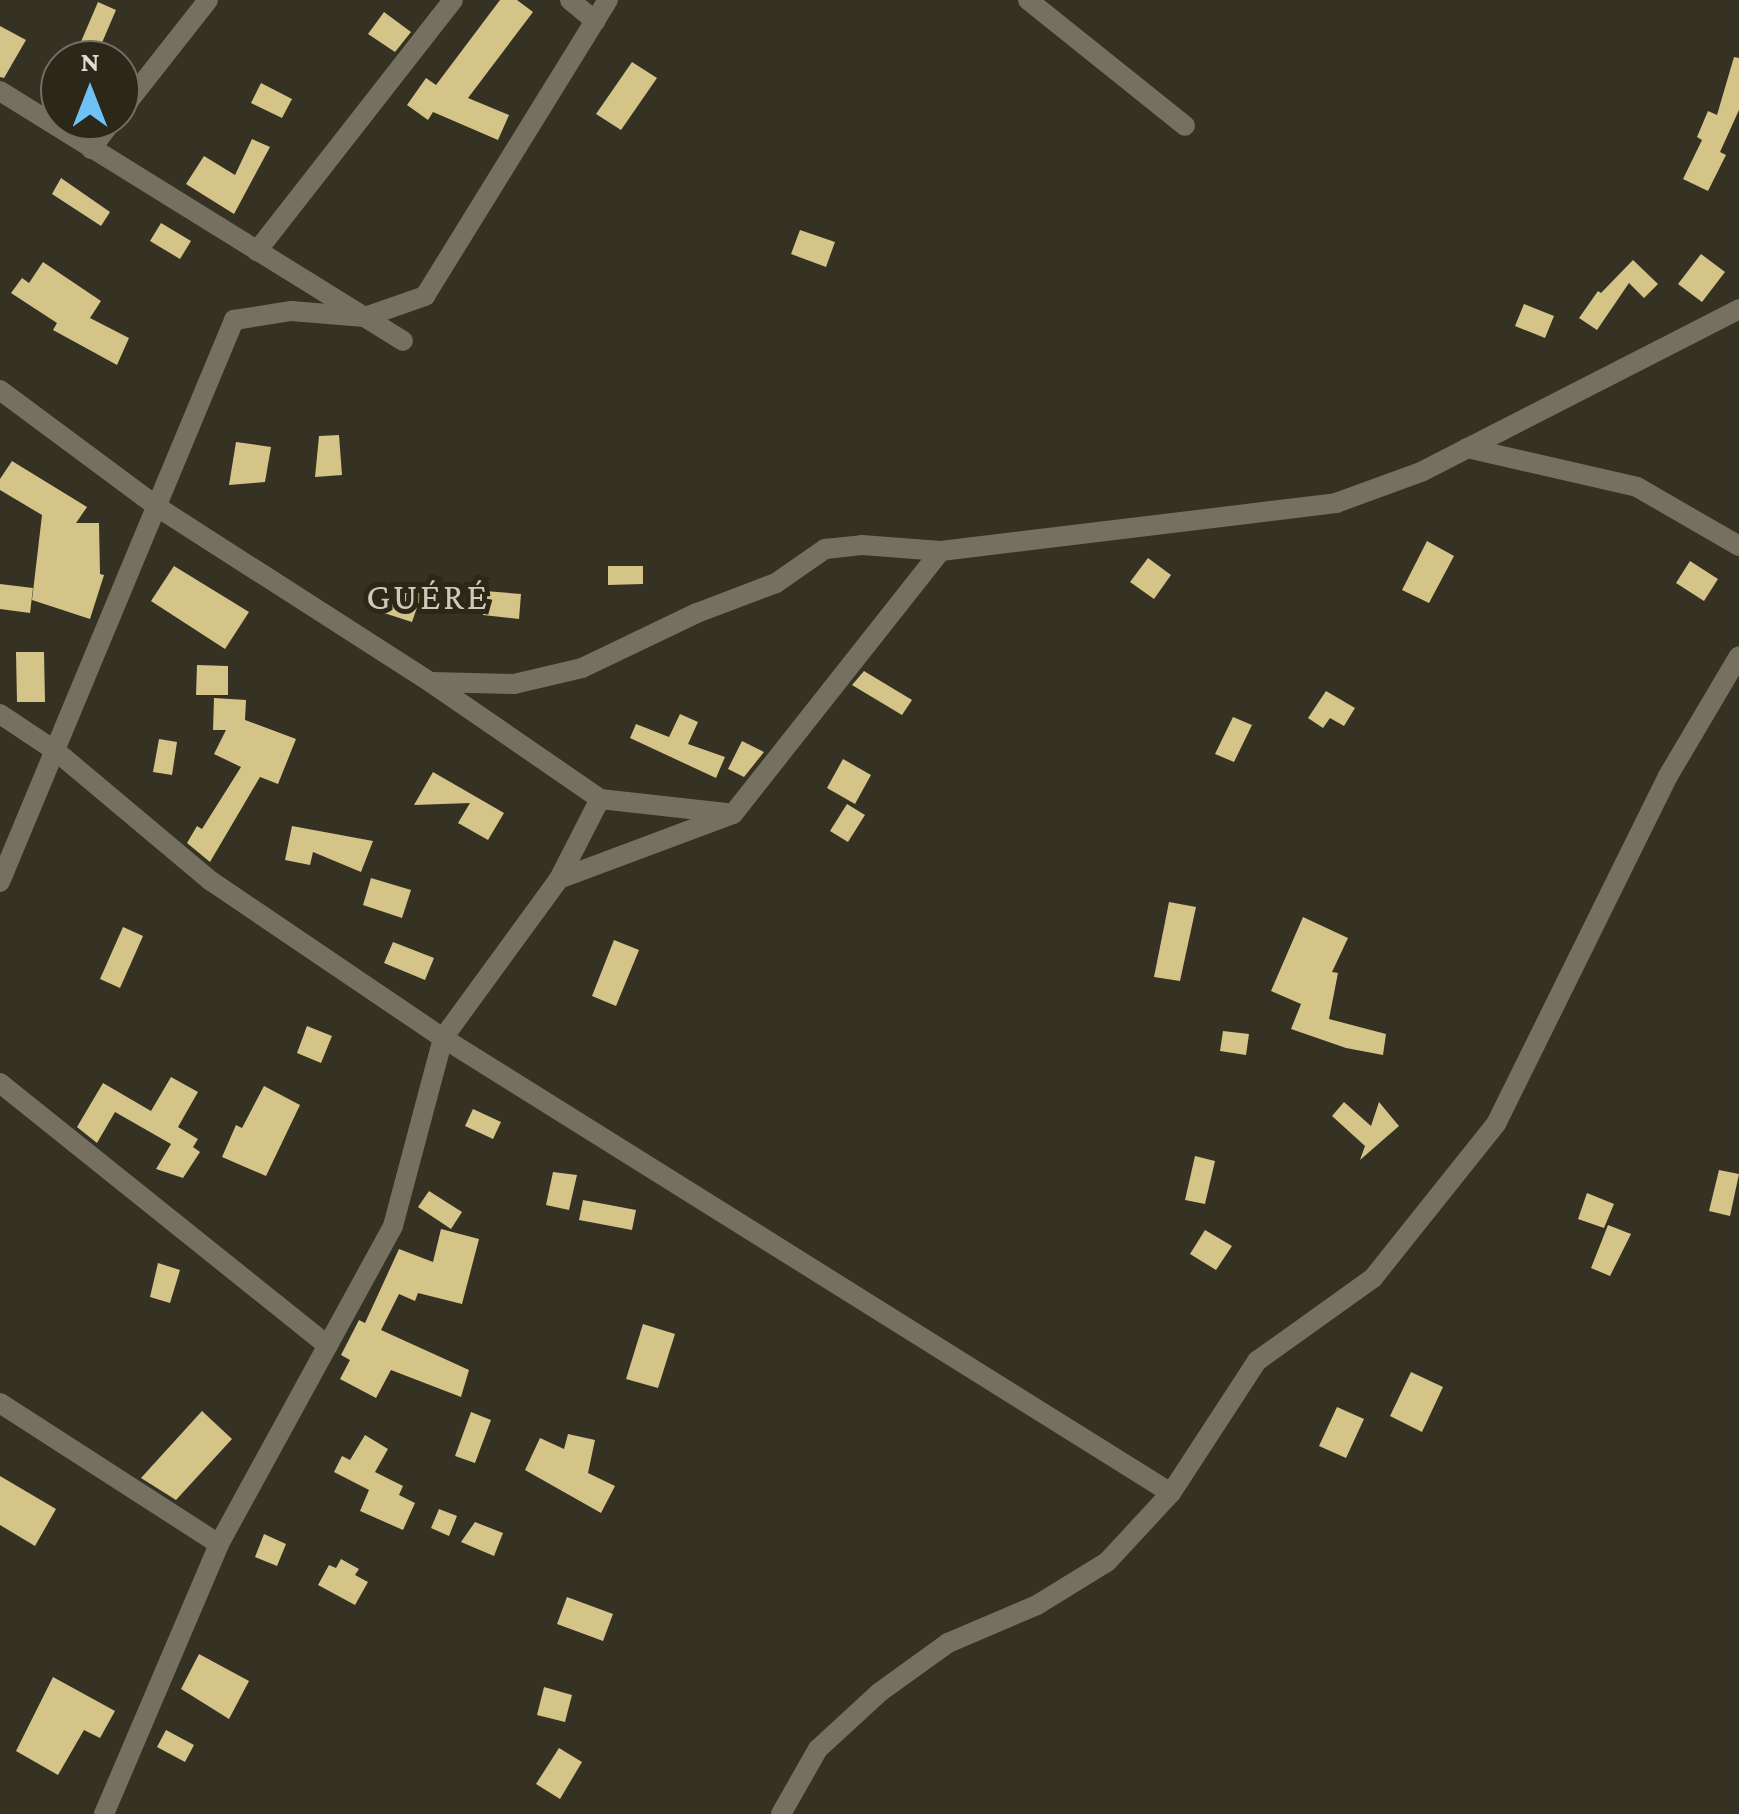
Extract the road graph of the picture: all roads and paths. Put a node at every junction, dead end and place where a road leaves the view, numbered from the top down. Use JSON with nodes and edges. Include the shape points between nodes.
{"nodes":[{"id":1,"x":208,"y":0,"type":"edge"},
{"id":2,"x":453,"y":0,"type":"edge"},
{"id":3,"x":570,"y":0,"type":"edge"},
{"id":4,"x":608,"y":0,"type":"edge"},
{"id":5,"x":1028,"y":0,"type":"edge"},
{"id":6,"x":595,"y":21,"type":"junction"},
{"id":7,"x":140,"y":87,"type":"edge"},
{"id":8,"x":0,"y":91,"type":"edge"},
{"id":9,"x":1185,"y":126,"type":"dead end"},
{"id":10,"x":98,"y":140,"type":"edge"},
{"id":11,"x":91,"y":148,"type":"junction"},
{"id":12,"x":257,"y":251,"type":"junction"},
{"id":13,"x":1739,"y":309,"type":"edge"},
{"id":14,"x":365,"y":318,"type":"junction"},
{"id":15,"x":403,"y":341,"type":"dead end"},
{"id":16,"x":0,"y":390,"type":"edge"},
{"id":17,"x":1466,"y":448,"type":"junction"},
{"id":18,"x":159,"y":508,"type":"junction"},
{"id":19,"x":1739,"y":546,"type":"edge"},
{"id":20,"x":941,"y":552,"type":"junction"},
{"id":21,"x":1739,"y":656,"type":"edge"},
{"id":22,"x":430,"y":682,"type":"junction"},
{"id":23,"x":0,"y":714,"type":"edge"},
{"id":24,"x":57,"y":752,"type":"junction"},
{"id":25,"x":600,"y":799,"type":"junction"},
{"id":26,"x":733,"y":814,"type":"junction"},
{"id":27,"x":559,"y":879,"type":"junction"},
{"id":28,"x":0,"y":882,"type":"edge"},
{"id":29,"x":443,"y":1038,"type":"junction"},
{"id":30,"x":0,"y":1083,"type":"edge"},
{"id":31,"x":328,"y":1346,"type":"junction"},
{"id":32,"x":0,"y":1403,"type":"edge"},
{"id":33,"x":1171,"y":1493,"type":"junction"},
{"id":34,"x":219,"y":1544,"type":"junction"},
{"id":35,"x":104,"y":1814,"type":"edge"},
{"id":36,"x":781,"y":1814,"type":"edge"}],
"edges":[{"from":1,"to":7,"type":"street"},
{"from":2,"to":12,"type":"street"},
{"from":3,"to":6,"type":"street"},
{"from":4,"to":6,"type":"street"},
{"from":5,"to":9,"type":"street"},
{"from":6,"to":14,"type":"street","via":[[426,296]]},
{"from":8,"to":11,"type":"street"},
{"from":10,"to":11,"type":"street"},
{"from":11,"to":12,"type":"street"},
{"from":12,"to":14,"type":"street"},
{"from":13,"to":17,"type":"street"},
{"from":14,"to":15,"type":"street"},
{"from":14,"to":18,"type":"street","via":[[291,311],[234,320]]},
{"from":16,"to":18,"type":"street"},
{"from":17,"to":19,"type":"street","via":[[1638,487]]},
{"from":17,"to":20,"type":"street","via":[[1336,504]]},
{"from":18,"to":22,"type":"street"},
{"from":18,"to":24,"type":"street"},
{"from":20,"to":22,"type":"street","via":[[825,549],[776,583],[582,668],[514,684]]},
{"from":20,"to":26,"type":"street"},
{"from":21,"to":33,"type":"street","via":[[1668,776],[1496,1124],[1372,1278],[1257,1361]]},
{"from":22,"to":25,"type":"street"},
{"from":23,"to":24,"type":"street"},
{"from":24,"to":28,"type":"street"},
{"from":24,"to":29,"type":"street","via":[[211,882]]},
{"from":25,"to":26,"type":"street"},
{"from":25,"to":27,"type":"street"},
{"from":26,"to":27,"type":"street"},
{"from":27,"to":29,"type":"street"},
{"from":29,"to":31,"type":"street","via":[[393,1226]]},
{"from":29,"to":33,"type":"street"},
{"from":30,"to":31,"type":"street"},
{"from":31,"to":34,"type":"street"},
{"from":32,"to":34,"type":"street"},
{"from":33,"to":36,"type":"street","via":[[1108,1562],[1037,1605],[948,1643],[880,1692],[818,1749]]},
{"from":34,"to":35,"type":"street"}]}
